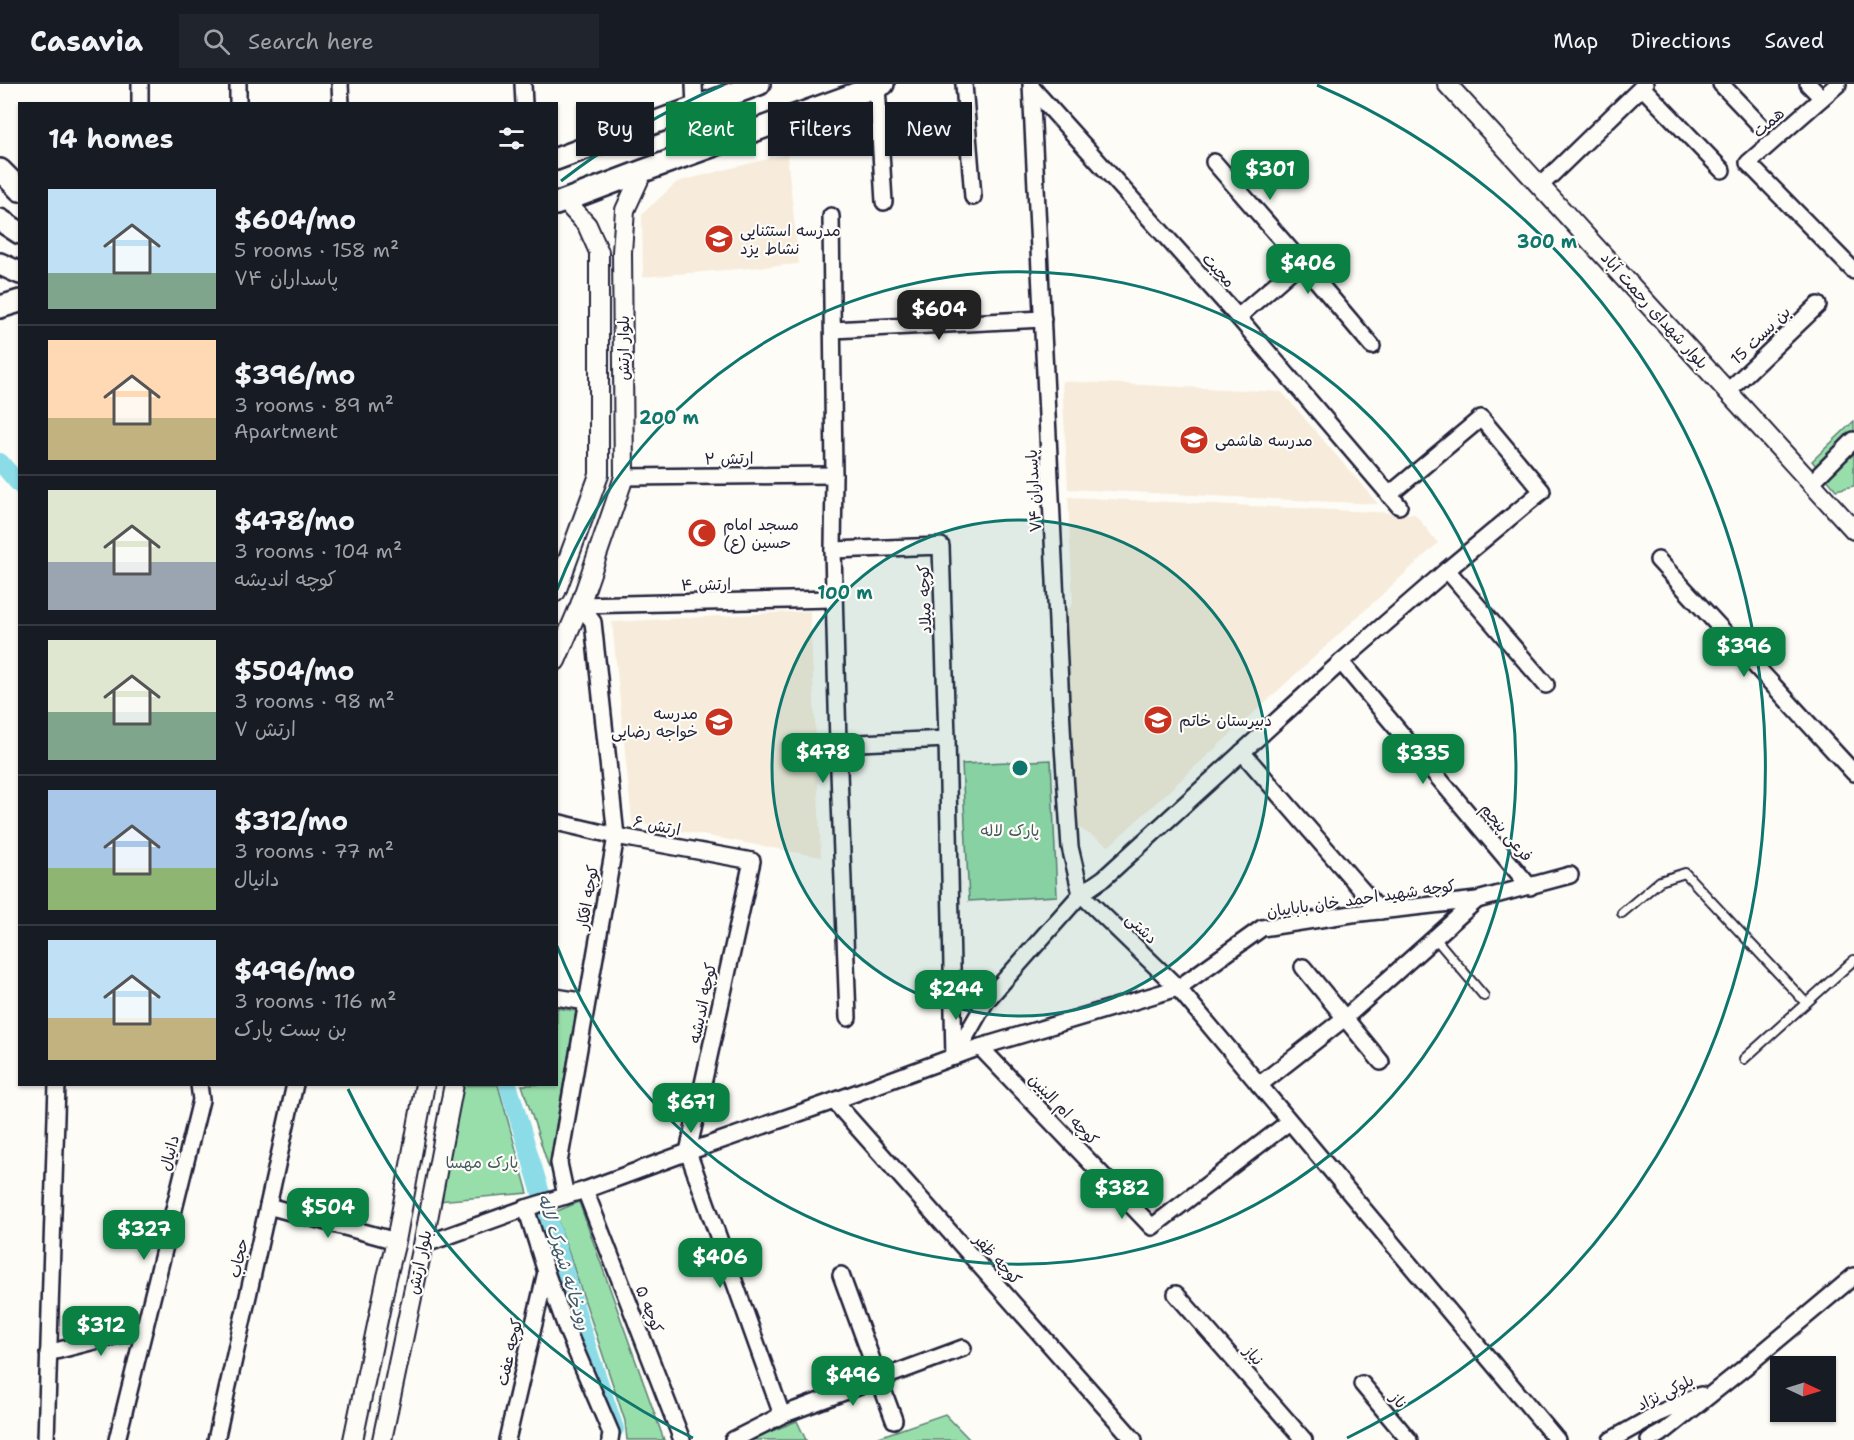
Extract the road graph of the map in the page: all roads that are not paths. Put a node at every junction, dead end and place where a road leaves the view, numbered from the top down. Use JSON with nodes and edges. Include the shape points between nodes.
{"nodes":[{"id":1,"x":140,"y":84,"type":"edge"},
{"id":2,"x":238,"y":84,"type":"edge"},
{"id":3,"x":340,"y":84,"type":"edge"},
{"id":4,"x":523,"y":84,"type":"edge"},
{"id":5,"x":694,"y":84,"type":"edge"},
{"id":6,"x":759,"y":84,"type":"edge"},
{"id":7,"x":964,"y":84,"type":"edge"},
{"id":8,"x":1721,"y":84,"type":"edge"},
{"id":9,"x":1808,"y":84,"type":"edge"},
{"id":10,"x":1838,"y":84,"type":"edge"},
{"id":11,"x":880,"y":85,"type":"edge"},
{"id":12,"x":1643,"y":85,"type":"edge"},
{"id":13,"x":1032,"y":86,"type":"edge"},
{"id":14,"x":1451,"y":86,"type":"edge"},
{"id":15,"x":1822,"y":98,"type":"junction"},
{"id":16,"x":140,"y":102,"type":"edge"},
{"id":17,"x":238,"y":102,"type":"edge"},
{"id":18,"x":340,"y":102,"type":"edge"},
{"id":19,"x":524,"y":102,"type":"edge"},
{"id":20,"x":695,"y":102,"type":"edge"},
{"id":21,"x":711,"y":102,"type":"edge"},
{"id":22,"x":666,"y":119,"type":"edge"},
{"id":23,"x":1761,"y":126,"type":"dead end"},
{"id":24,"x":558,"y":158,"type":"edge"},
{"id":25,"x":1214,"y":162,"type":"dead end"},
{"id":26,"x":0,"y":170,"type":"edge"},
{"id":27,"x":1722,"y":170,"type":"dead end"},
{"id":28,"x":643,"y":171,"type":"junction"},
{"id":29,"x":1541,"y":185,"type":"junction"},
{"id":30,"x":18,"y":188,"type":"edge"},
{"id":31,"x":973,"y":197,"type":"dead end"},
{"id":32,"x":884,"y":202,"type":"dead end"},
{"id":33,"x":561,"y":203,"type":"edge"},
{"id":34,"x":831,"y":216,"type":"dead end"},
{"id":35,"x":0,"y":220,"type":"edge"},
{"id":36,"x":18,"y":232,"type":"edge"},
{"id":37,"x":1301,"y":262,"type":"junction"},
{"id":38,"x":0,"y":264,"type":"edge"},
{"id":39,"x":1854,"y":271,"type":"edge"},
{"id":40,"x":18,"y":272,"type":"edge"},
{"id":41,"x":18,"y":302,"type":"edge"},
{"id":42,"x":1818,"y":305,"type":"dead end"},
{"id":43,"x":0,"y":307,"type":"edge"},
{"id":44,"x":1238,"y":317,"type":"junction"},
{"id":45,"x":1043,"y":319,"type":"junction"},
{"id":46,"x":833,"y":330,"type":"junction"},
{"id":47,"x":1372,"y":346,"type":"dead end"},
{"id":48,"x":1728,"y":391,"type":"junction"},
{"id":49,"x":1854,"y":440,"type":"edge"},
{"id":50,"x":834,"y":475,"type":"junction"},
{"id":51,"x":624,"y":477,"type":"junction"},
{"id":52,"x":1812,"y":483,"type":"junction"},
{"id":53,"x":1854,"y":530,"type":"edge"},
{"id":54,"x":833,"y":550,"type":"junction"},
{"id":55,"x":1658,"y":560,"type":"dead end"},
{"id":56,"x":561,"y":567,"type":"edge"},
{"id":57,"x":1447,"y":570,"type":"junction"},
{"id":58,"x":558,"y":582,"type":"edge"},
{"id":59,"x":558,"y":599,"type":"edge"},
{"id":60,"x":833,"y":599,"type":"junction"},
{"id":61,"x":580,"y":605,"type":"junction"},
{"id":62,"x":558,"y":656,"type":"edge"},
{"id":63,"x":1341,"y":662,"type":"junction"},
{"id":64,"x":1546,"y":685,"type":"dead end"},
{"id":65,"x":947,"y":739,"type":"junction"},
{"id":66,"x":838,"y":744,"type":"junction"},
{"id":67,"x":1242,"y":752,"type":"junction"},
{"id":68,"x":1854,"y":773,"type":"edge"},
{"id":69,"x":558,"y":822,"type":"edge"},
{"id":70,"x":616,"y":836,"type":"junction"},
{"id":71,"x":752,"y":861,"type":"joint"},
{"id":72,"x":1570,"y":875,"type":"dead end"},
{"id":73,"x":1530,"y":887,"type":"junction"},
{"id":74,"x":1081,"y":894,"type":"junction"},
{"id":75,"x":1477,"y":900,"type":"junction"},
{"id":76,"x":1380,"y":911,"type":"junction"},
{"id":77,"x":1622,"y":913,"type":"dead end"},
{"id":78,"x":1435,"y":938,"type":"junction"},
{"id":79,"x":1854,"y":960,"type":"edge"},
{"id":80,"x":1303,"y":967,"type":"dead end"},
{"id":81,"x":1178,"y":988,"type":"junction"},
{"id":82,"x":1484,"y":996,"type":"dead end"},
{"id":83,"x":558,"y":997,"type":"edge"},
{"id":84,"x":586,"y":1002,"type":"junction"},
{"id":85,"x":1806,"y":1003,"type":"junction"},
{"id":86,"x":1346,"y":1017,"type":"junction"},
{"id":87,"x":848,"y":1018,"type":"dead end"},
{"id":88,"x":980,"y":1047,"type":"junction"},
{"id":89,"x":954,"y":1057,"type":"junction"},
{"id":90,"x":1744,"y":1059,"type":"dead end"},
{"id":91,"x":1382,"y":1062,"type":"dead end"},
{"id":92,"x":1259,"y":1084,"type":"junction"},
{"id":93,"x":57,"y":1086,"type":"edge"},
{"id":94,"x":295,"y":1086,"type":"edge"},
{"id":95,"x":425,"y":1086,"type":"edge"},
{"id":96,"x":454,"y":1086,"type":"edge"},
{"id":97,"x":201,"y":1090,"type":"edge"},
{"id":98,"x":834,"y":1101,"type":"junction"},
{"id":99,"x":1289,"y":1122,"type":"junction"},
{"id":100,"x":688,"y":1152,"type":"junction"},
{"id":101,"x":585,"y":1190,"type":"junction"},
{"id":102,"x":562,"y":1197,"type":"junction"},
{"id":103,"x":268,"y":1206,"type":"junction"},
{"id":104,"x":531,"y":1206,"type":"junction"},
{"id":105,"x":396,"y":1241,"type":"junction"},
{"id":106,"x":423,"y":1245,"type":"junction"},
{"id":107,"x":546,"y":1272,"type":"junction"},
{"id":108,"x":841,"y":1275,"type":"dead end"},
{"id":109,"x":1854,"y":1276,"type":"edge"},
{"id":110,"x":1176,"y":1294,"type":"dead end"},
{"id":111,"x":145,"y":1328,"type":"junction"},
{"id":112,"x":963,"y":1348,"type":"dead end"},
{"id":113,"x":48,"y":1353,"type":"junction"},
{"id":114,"x":878,"y":1380,"type":"junction"},
{"id":115,"x":1362,"y":1384,"type":"dead end"},
{"id":116,"x":1720,"y":1386,"type":"junction"},
{"id":117,"x":782,"y":1415,"type":"junction"},
{"id":118,"x":894,"y":1420,"type":"dead end"},
{"id":119,"x":46,"y":1440,"type":"edge"},
{"id":120,"x":117,"y":1440,"type":"edge"},
{"id":121,"x":216,"y":1440,"type":"edge"},
{"id":122,"x":354,"y":1440,"type":"edge"},
{"id":123,"x":382,"y":1440,"type":"edge"},
{"id":124,"x":507,"y":1440,"type":"edge"},
{"id":125,"x":610,"y":1440,"type":"edge"},
{"id":126,"x":682,"y":1440,"type":"edge"},
{"id":127,"x":733,"y":1440,"type":"edge"},
{"id":128,"x":1134,"y":1440,"type":"edge"},
{"id":129,"x":1304,"y":1440,"type":"edge"},
{"id":130,"x":1409,"y":1440,"type":"edge"},
{"id":131,"x":1557,"y":1440,"type":"edge"},
{"id":132,"x":1611,"y":1440,"type":"edge"},
{"id":133,"x":1649,"y":1440,"type":"edge"}],
"edges":[{"from":1,"to":16,"type":"street"},
{"from":2,"to":17,"type":"street"},
{"from":3,"to":18,"type":"street"},
{"from":4,"to":19,"type":"street"},
{"from":5,"to":20,"type":"street"},
{"from":6,"to":21,"type":"main road"},
{"from":7,"to":31,"type":"street"},
{"from":8,"to":23,"type":"street"},
{"from":9,"to":15,"type":"street"},
{"from":10,"to":15,"type":"street","name":"همت"},
{"from":11,"to":28,"type":"main road"},
{"from":11,"to":32,"type":"street"},
{"from":12,"to":27,"type":"street"},
{"from":12,"to":29,"type":"street"},
{"from":13,"to":44,"type":"street","name":"محبت"},
{"from":13,"to":45,"type":"street","name":"پاسداران ۷۴"},
{"from":14,"to":29,"type":"street","name":"بلوار شهدای رحمت آباد"},
{"from":15,"to":39,"type":"street","name":"همت","via":[[1748,163]]},
{"from":22,"to":24,"type":"main road"},
{"from":25,"to":37,"type":"street"},
{"from":26,"to":30,"type":"main road"},
{"from":28,"to":33,"type":"main road"},
{"from":28,"to":51,"type":"street","name":"بلوار ارتش","via":[[625,210],[622,252]]},
{"from":29,"to":48,"type":"street","name":"بلوار شهدای رحمت آباد"},
{"from":33,"to":56,"type":"street","name":"بلوار ارتش","via":[[587,225],[599,252],[599,475]]},
{"from":34,"to":46,"type":"street"},
{"from":35,"to":36,"type":"main road"},
{"from":37,"to":44,"type":"street"},
{"from":37,"to":47,"type":"street"},
{"from":38,"to":40,"type":"main road"},
{"from":41,"to":43,"type":"main road"},
{"from":42,"to":48,"type":"street","name":"بن بست 15"},
{"from":44,"to":57,"type":"street","name":"محبت","via":[[1394,500],[1481,418],[1542,491]]},
{"from":45,"to":46,"type":"street"},
{"from":45,"to":74,"type":"street","name":"پاسداران ۷۴","via":[[1063,746],[1070,847]]},
{"from":46,"to":50,"type":"street"},
{"from":48,"to":52,"type":"street","name":"بلوار شهدای رحمت آباد"},
{"from":49,"to":52,"type":"street"},
{"from":50,"to":51,"type":"street","name":"ارتش ۲"},
{"from":50,"to":54,"type":"street"},
{"from":51,"to":61,"type":"street","name":"بلوار ارتش"},
{"from":52,"to":53,"type":"street","name":"بلوار شهدای رحمت آباد"},
{"from":54,"to":60,"type":"street"},
{"from":54,"to":65,"type":"street","name":"کوچه میلاد","via":[[940,546]]},
{"from":55,"to":68,"type":"street"},
{"from":56,"to":58,"type":"street","name":"بلوار ارتش"},
{"from":57,"to":63,"type":"street"},
{"from":57,"to":64,"type":"street"},
{"from":59,"to":61,"type":"street"},
{"from":60,"to":61,"type":"street","name":"ارتش ۴"},
{"from":60,"to":66,"type":"street"},
{"from":61,"to":62,"type":"street","name":"بلوار ارتش"},
{"from":61,"to":70,"type":"street","name":"کوچه افکار","via":[[593,622]]},
{"from":63,"to":67,"type":"street"},
{"from":63,"to":73,"type":"street","name":"فرعی پنجم"},
{"from":65,"to":66,"type":"street"},
{"from":65,"to":89,"type":"street","name":"کوچه میلاد"},
{"from":66,"to":87,"type":"street"},
{"from":67,"to":74,"type":"street","via":[[1104,878]]},
{"from":67,"to":76,"type":"street"},
{"from":69,"to":70,"type":"street","name":"ارتش ۶"},
{"from":70,"to":71,"type":"street","name":"ارتش ۶"},
{"from":70,"to":84,"type":"street","name":"کوچه افکار"},
{"from":71,"to":100,"type":"street","name":"کوچه اندیشه"},
{"from":72,"to":73,"type":"street","name":"کوچه شهید احمد خان باباییان"},
{"from":73,"to":75,"type":"street","name":"کوچه شهید احمد خان باباییان"},
{"from":74,"to":81,"type":"street","name":"دشتی"},
{"from":74,"to":89,"type":"street","via":[[987,1001]]},
{"from":75,"to":76,"type":"street","name":"کوچه شهید احمد خان باباییان"},
{"from":75,"to":78,"type":"street"},
{"from":76,"to":81,"type":"street","name":"کوچه شهید احمد خان باباییان","via":[[1262,928]]},
{"from":77,"to":85,"type":"lane","via":[[1660,881],[1685,873]]},
{"from":78,"to":82,"type":"lane"},
{"from":78,"to":86,"type":"street"},
{"from":79,"to":85,"type":"lane"},
{"from":80,"to":86,"type":"street"},
{"from":81,"to":88,"type":"street","name":"کوچه شهید احمد خان باباییان"},
{"from":81,"to":92,"type":"street","name":"دشتی"},
{"from":83,"to":84,"type":"street"},
{"from":84,"to":102,"type":"street","name":"کوچه افکار","via":[[559,1163]]},
{"from":85,"to":90,"type":"lane"},
{"from":86,"to":91,"type":"street"},
{"from":86,"to":92,"type":"street"},
{"from":88,"to":89,"type":"street","name":"کوچه شهید احمد خان باباییان"},
{"from":88,"to":99,"type":"street","name":"کوچه ام البنین","via":[[1152,1227]]},
{"from":89,"to":98,"type":"street","name":"کوچه شهید احمد خان باباییان"},
{"from":92,"to":99,"type":"street","name":"دشتی"},
{"from":93,"to":113,"type":"street"},
{"from":94,"to":103,"type":"street","name":"حجاب"},
{"from":95,"to":105,"type":"street","name":"بلوار ارتش"},
{"from":96,"to":106,"type":"street","name":"بلوار ارتش"},
{"from":97,"to":111,"type":"street","name":"دانیال"},
{"from":98,"to":100,"type":"street","name":"کوچه شهید احمد خان باباییان"},
{"from":98,"to":128,"type":"street","name":"کوچه ظفر"},
{"from":99,"to":131,"type":"street","name":"دشتی"},
{"from":100,"to":101,"type":"street","name":"کوچه شهید احمد خان باباییان"},
{"from":100,"to":117,"type":"street"},
{"from":101,"to":102,"type":"street","name":"کوچه شهید احمد خان باباییان"},
{"from":101,"to":126,"type":"street","name":"کوچه ۵"},
{"from":102,"to":104,"type":"street","name":"کوچه شهید احمد خان باباییان"},
{"from":103,"to":105,"type":"street"},
{"from":103,"to":121,"type":"street","name":"حجاب"},
{"from":104,"to":106,"type":"street","name":"کوچه شهید احمد خان باباییان"},
{"from":104,"to":107,"type":"street"},
{"from":105,"to":106,"type":"street"},
{"from":105,"to":122,"type":"street","name":"بلوار ارتش"},
{"from":106,"to":123,"type":"street","name":"بلوار ارتش"},
{"from":107,"to":124,"type":"street","name":"کوچه عفت"},
{"from":107,"to":125,"type":"street","via":[[611,1433]]},
{"from":108,"to":114,"type":"street"},
{"from":109,"to":116,"type":"street"},
{"from":110,"to":129,"type":"street","name":"نیاز"},
{"from":111,"to":113,"type":"street"},
{"from":111,"to":120,"type":"street","name":"دانیال"},
{"from":112,"to":114,"type":"street"},
{"from":113,"to":119,"type":"street"},
{"from":114,"to":117,"type":"street"},
{"from":114,"to":118,"type":"street"},
{"from":115,"to":130,"type":"street","name":"ناز"},
{"from":116,"to":132,"type":"street","name":"بلوکی نژاد"},
{"from":116,"to":133,"type":"street","name":"بلوکی نژاد"},
{"from":117,"to":127,"type":"street"}]}
